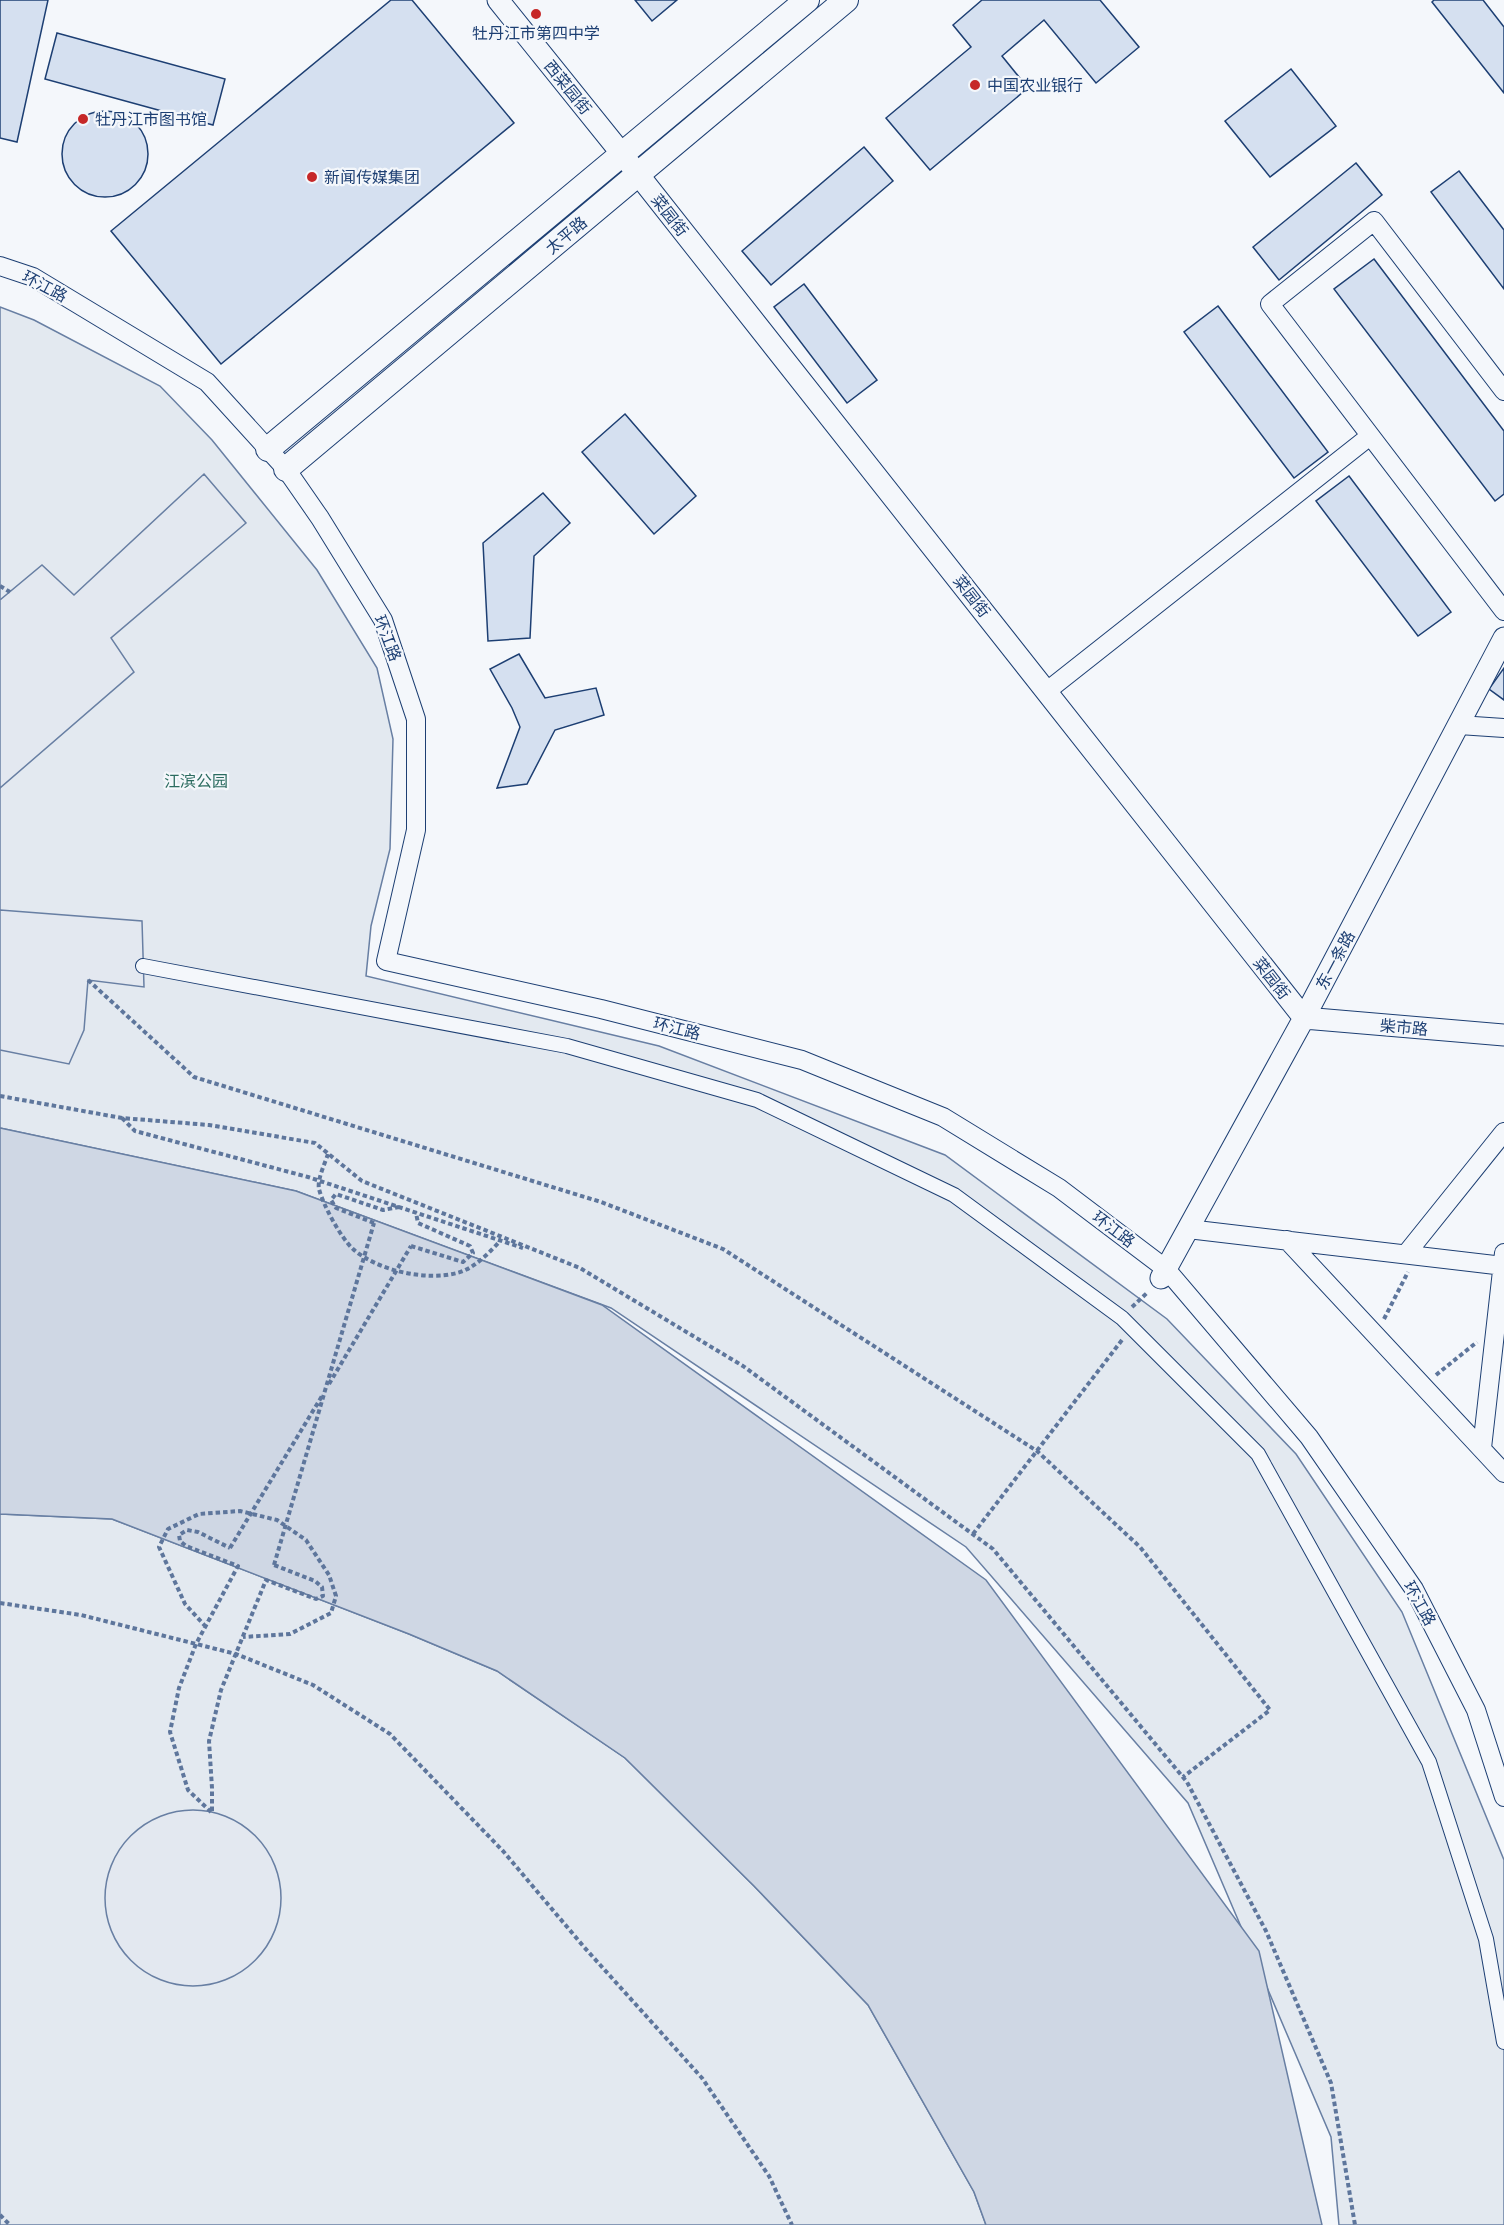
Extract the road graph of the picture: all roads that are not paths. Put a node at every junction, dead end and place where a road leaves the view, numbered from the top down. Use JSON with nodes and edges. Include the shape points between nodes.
{"nodes":[{"id":1,"x":498,"y":0,"type":"edge"},
{"id":2,"x":807,"y":0,"type":"edge"},
{"id":3,"x":846,"y":0,"type":"edge"},
{"id":4,"x":622,"y":154,"type":"junction"},
{"id":5,"x":638,"y":174,"type":"junction"},
{"id":6,"x":0,"y":266,"type":"edge"},
{"id":7,"x":1504,"y":392,"type":"edge"},
{"id":8,"x":1370,"y":436,"type":"junction"},
{"id":9,"x":268,"y":449,"type":"junction"},
{"id":10,"x":286,"y":469,"type":"junction"},
{"id":11,"x":1504,"y":611,"type":"edge"},
{"id":12,"x":1504,"y":639,"type":"edge"},
{"id":13,"x":1047,"y":691,"type":"junction"},
{"id":14,"x":1459,"y":725,"type":"junction"},
{"id":15,"x":1504,"y":728,"type":"edge"},
{"id":16,"x":143,"y":966,"type":"dead end"},
{"id":17,"x":1304,"y":1018,"type":"junction"},
{"id":18,"x":1504,"y":1035,"type":"edge"},
{"id":19,"x":1504,"y":1132,"type":"edge"},
{"id":20,"x":1188,"y":1229,"type":"junction"},
{"id":21,"x":1287,"y":1240,"type":"junction"},
{"id":22,"x":1411,"y":1255,"type":"junction"},
{"id":23,"x":1504,"y":1262,"type":"edge"},
{"id":24,"x":1164,"y":1274,"type":"junction"},
{"id":25,"x":1482,"y":1449,"type":"junction"},
{"id":26,"x":1504,"y":1473,"type":"edge"},
{"id":27,"x":1504,"y":1797,"type":"edge"},
{"id":28,"x":1504,"y":2042,"type":"edge"}],
"edges":[{"from":1,"to":4,"type":"street","name":"西菜园街"},
{"from":2,"to":4,"type":"main road","name":"太平路"},
{"from":3,"to":5,"type":"main road","name":"太平路"},
{"from":4,"to":5,"type":"street","name":"西菜园街"},
{"from":4,"to":9,"type":"main road","name":"太平路"},
{"from":5,"to":10,"type":"main road","name":"太平路"},
{"from":5,"to":13,"type":"street","name":"菜园街"},
{"from":6,"to":9,"type":"street","name":"环江路","via":[[33,277],[207,382]]},
{"from":7,"to":8,"type":"street","via":[[1374,221],[1270,304]]},
{"from":8,"to":11,"type":"street"},
{"from":8,"to":13,"type":"street"},
{"from":9,"to":10,"type":"street","name":"环江路"},
{"from":10,"to":24,"type":"street","name":"环江路","via":[[383,620],[416,719],[416,830],[386,961],[601,1009],[802,1060],[943,1117],[1059,1188]]},
{"from":12,"to":14,"type":"street","name":"东一条路"},
{"from":13,"to":17,"type":"street","name":"菜园街"},
{"from":14,"to":15,"type":"street"},
{"from":14,"to":17,"type":"street","name":"东一条路"},
{"from":16,"to":28,"type":"street","via":[[567,1046],[757,1100],[954,1196],[1127,1323],[1258,1454],[1429,1762],[1486,1939]]},
{"from":17,"to":18,"type":"street","name":"柴市路"},
{"from":17,"to":20,"type":"street","name":"东一条路"},
{"from":19,"to":22,"type":"street"},
{"from":20,"to":21,"type":"street"},
{"from":20,"to":24,"type":"street","name":"东一条路"},
{"from":21,"to":22,"type":"street"},
{"from":21,"to":25,"type":"street"},
{"from":22,"to":23,"type":"street"},
{"from":23,"to":25,"type":"street"},
{"from":24,"to":27,"type":"street","name":"环江路","via":[[1309,1437],[1414,1589],[1476,1710]]},
{"from":25,"to":26,"type":"street"}]}
